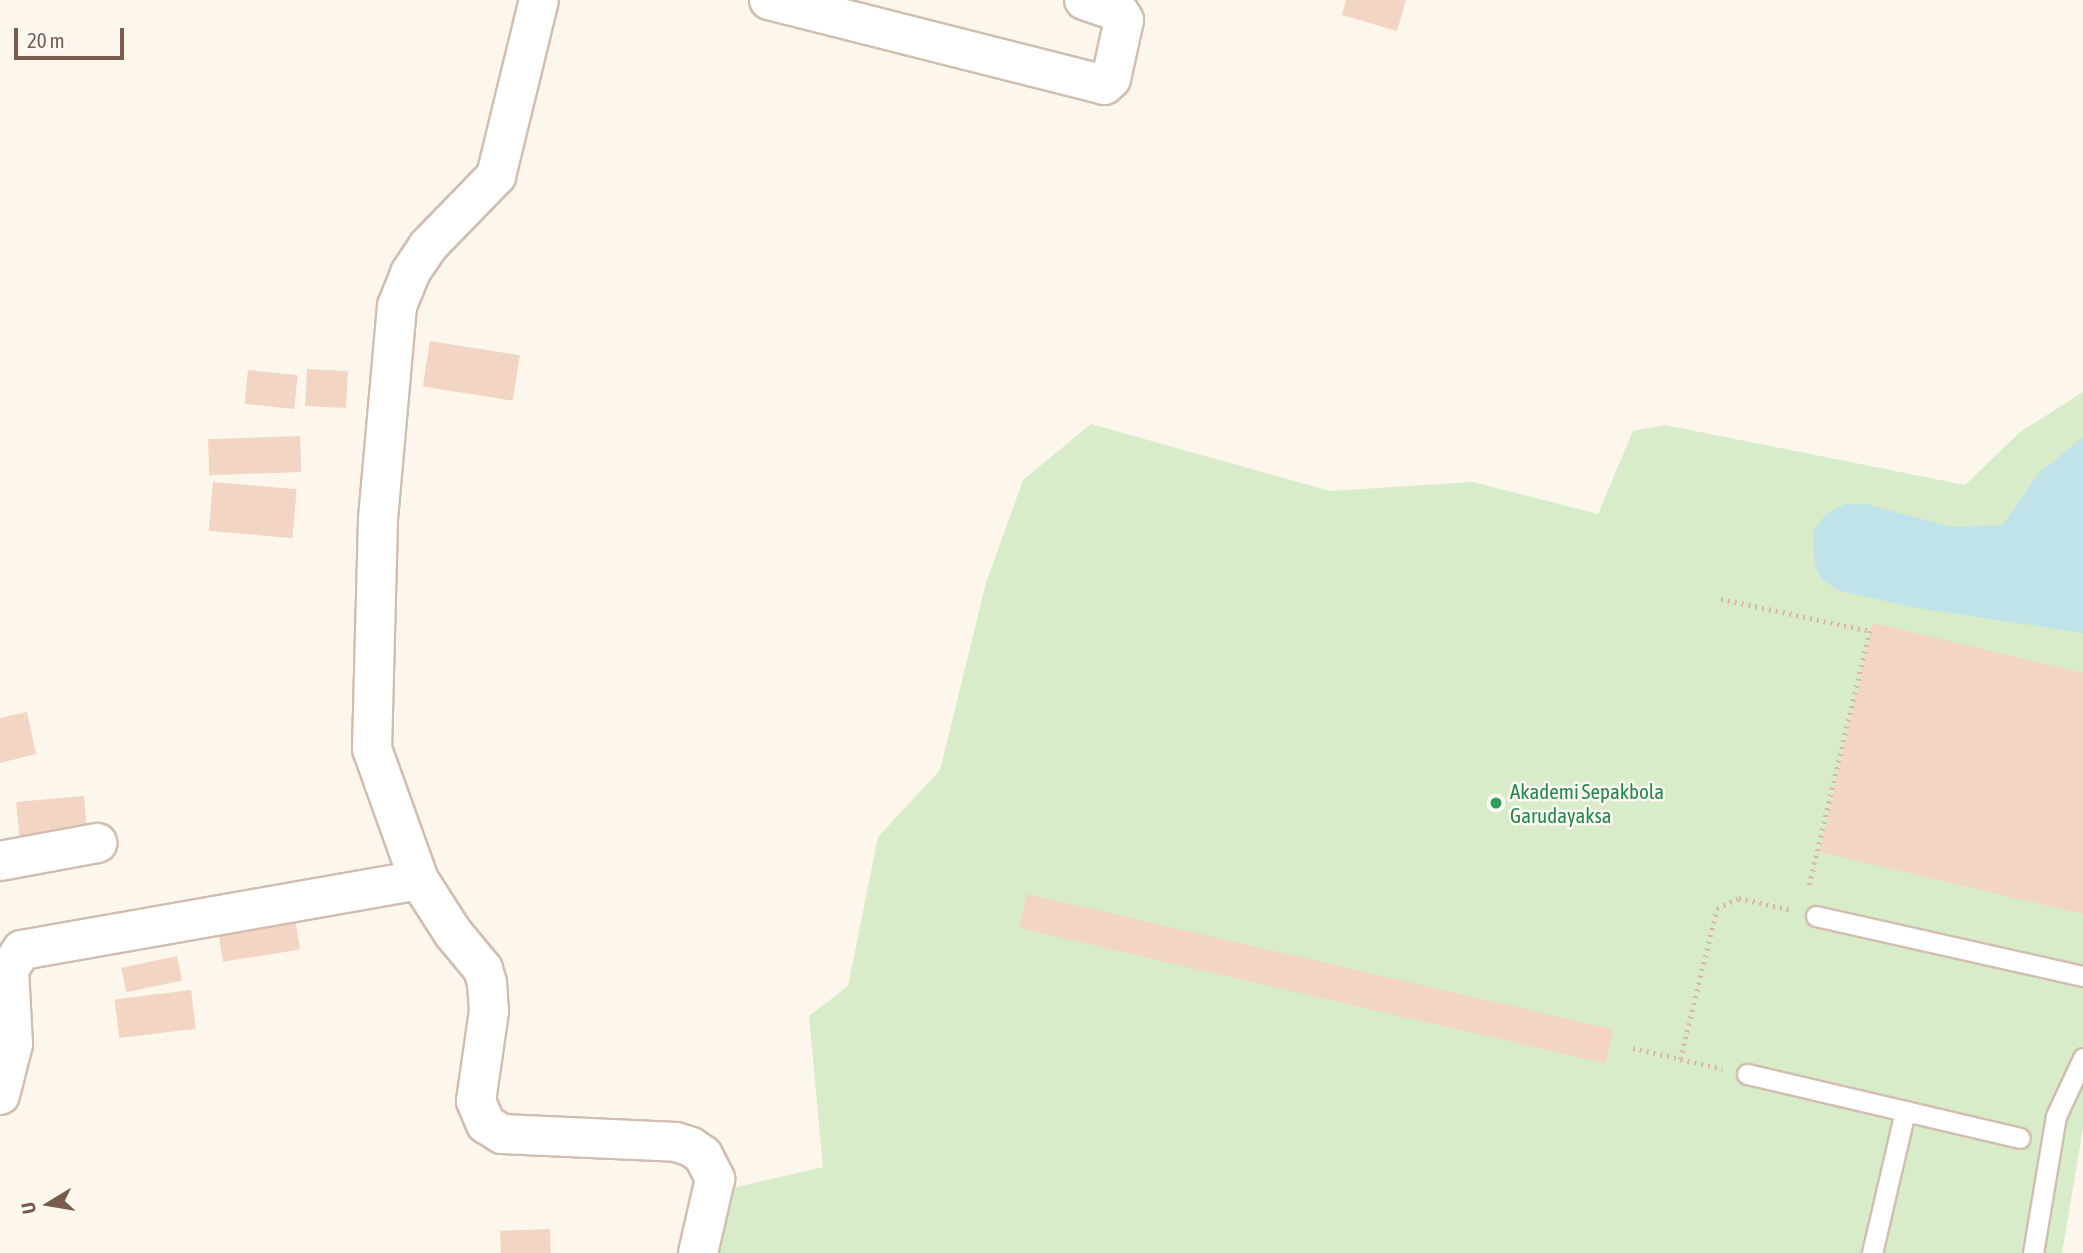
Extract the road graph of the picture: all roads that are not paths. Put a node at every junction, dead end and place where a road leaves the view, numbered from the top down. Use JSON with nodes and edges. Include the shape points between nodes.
{"nodes":[{"id":1,"x":539,"y":0,"type":"edge"},
{"id":2,"x":769,"y":0,"type":"edge"},
{"id":3,"x":1084,"y":0,"type":"edge"},
{"id":4,"x":97,"y":843,"type":"dead end"},
{"id":5,"x":0,"y":861,"type":"edge"},
{"id":6,"x":419,"y":880,"type":"junction"},
{"id":7,"x":1810,"y":915,"type":"road end"},
{"id":8,"x":2083,"y":976,"type":"edge"},
{"id":9,"x":2083,"y":1058,"type":"edge"},
{"id":10,"x":1747,"y":1074,"type":"road end"},
{"id":11,"x":0,"y":1095,"type":"edge"},
{"id":12,"x":1905,"y":1111,"type":"junction"},
{"id":13,"x":2020,"y":1138,"type":"dead end"},
{"id":14,"x":698,"y":1253,"type":"edge"},
{"id":15,"x":1872,"y":1253,"type":"edge"},
{"id":16,"x":2033,"y":1253,"type":"edge"}],
"edges":[{"from":1,"to":6,"type":"street","via":[[496,176],[436,235],[410,273],[397,306],[378,519],[372,748]]},
{"from":2,"to":3,"type":"street","via":[[1104,85],[1111,79],[1124,20],[1119,12]]},
{"from":4,"to":5,"type":"street"},
{"from":6,"to":11,"type":"street","via":[[22,950],[9,969],[13,1044]]},
{"from":6,"to":14,"type":"street","via":[[485,976],[489,1012],[476,1101],[486,1125],[502,1134],[676,1142],[691,1147],[703,1155],[715,1179]]},
{"from":7,"to":8,"type":"lane"},
{"from":9,"to":16,"type":"lane","via":[[2056,1115]]},
{"from":10,"to":12,"type":"lane"},
{"from":12,"to":13,"type":"lane"},
{"from":12,"to":15,"type":"lane"}]}
